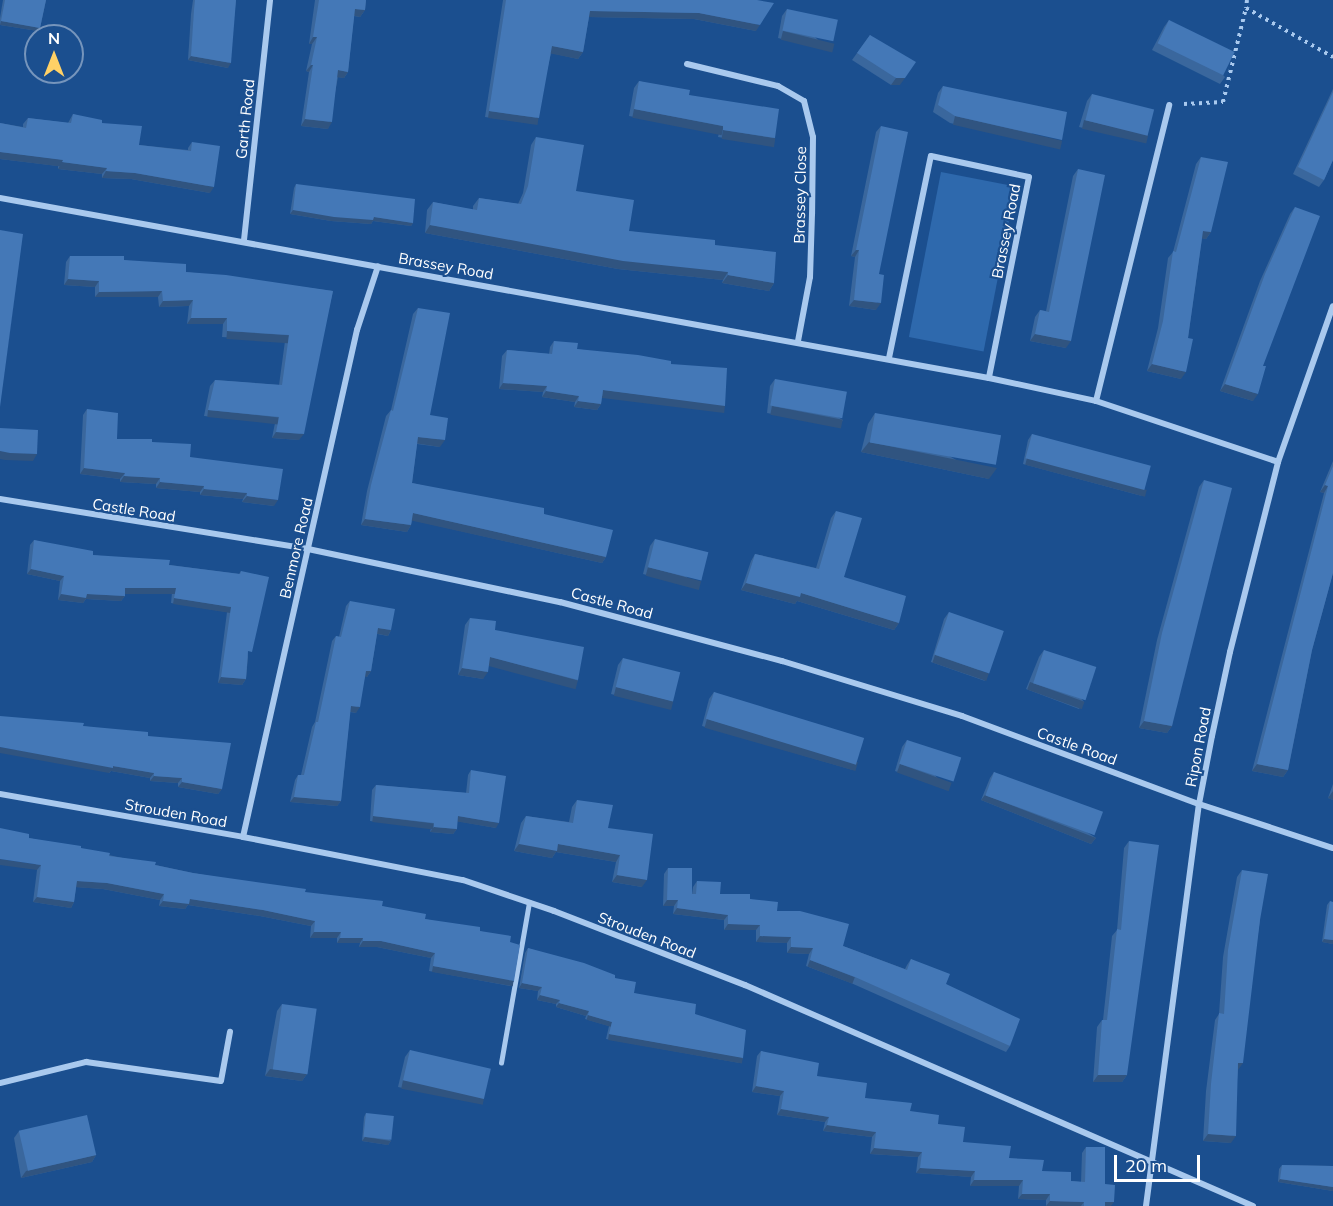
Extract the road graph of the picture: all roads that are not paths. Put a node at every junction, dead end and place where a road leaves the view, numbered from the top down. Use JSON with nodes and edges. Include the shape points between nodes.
{"nodes":[{"id":1,"x":270,"y":0,"type":"edge"},
{"id":2,"x":687,"y":64,"type":"dead end"},
{"id":3,"x":1169,"y":105,"type":"road end"},
{"id":4,"x":0,"y":198,"type":"edge"},
{"id":5,"x":244,"y":240,"type":"junction"},
{"id":6,"x":378,"y":266,"type":"junction"},
{"id":7,"x":1333,"y":306,"type":"edge"},
{"id":8,"x":798,"y":341,"type":"junction"},
{"id":9,"x":889,"y":358,"type":"junction"},
{"id":10,"x":989,"y":378,"type":"junction"},
{"id":11,"x":1096,"y":401,"type":"junction"},
{"id":12,"x":1278,"y":462,"type":"junction"},
{"id":13,"x":0,"y":499,"type":"edge"},
{"id":14,"x":308,"y":549,"type":"junction"},
{"id":15,"x":0,"y":794,"type":"edge"},
{"id":16,"x":1199,"y":804,"type":"junction"},
{"id":17,"x":243,"y":837,"type":"junction"},
{"id":18,"x":1333,"y":848,"type":"edge"},
{"id":19,"x":529,"y":902,"type":"junction"},
{"id":20,"x":230,"y":1032,"type":"dead end"},
{"id":21,"x":501,"y":1063,"type":"dead end"},
{"id":22,"x":0,"y":1083,"type":"edge"},
{"id":23,"x":1153,"y":1162,"type":"junction"},
{"id":24,"x":1146,"y":1206,"type":"edge"},
{"id":25,"x":1252,"y":1206,"type":"edge"}],
"edges":[{"from":1,"to":5,"type":"street","name":"Garth Road"},
{"from":2,"to":8,"type":"street","name":"Brassey Close","via":[[778,86],[804,101],[813,137],[812,214],[810,277]]},
{"from":3,"to":11,"type":"street"},
{"from":4,"to":5,"type":"street","name":"Brassey Road"},
{"from":5,"to":6,"type":"street","name":"Brassey Road"},
{"from":6,"to":8,"type":"street","name":"Brassey Road"},
{"from":6,"to":14,"type":"street","name":"Benmore Road","via":[[357,330]]},
{"from":7,"to":12,"type":"street","name":"Ripon Road"},
{"from":8,"to":9,"type":"street","name":"Brassey Road"},
{"from":9,"to":10,"type":"street","name":"Brassey Road"},
{"from":9,"to":10,"type":"street","name":"Brassey Road","via":[[931,156],[1029,177]]},
{"from":10,"to":11,"type":"street","name":"Brassey Road"},
{"from":11,"to":12,"type":"street","name":"Brassey Road"},
{"from":12,"to":16,"type":"street","name":"Ripon Road","via":[[1230,652]]},
{"from":13,"to":14,"type":"street","name":"Castle Road"},
{"from":14,"to":16,"type":"street","name":"Castle Road","via":[[560,602],[782,661],[962,716]]},
{"from":14,"to":17,"type":"street","name":"Benmore Road"},
{"from":15,"to":17,"type":"street","name":"Strouden Road"},
{"from":16,"to":18,"type":"street","name":"Castle Road"},
{"from":16,"to":23,"type":"street","name":"Ripon Road"},
{"from":17,"to":19,"type":"street","name":"Strouden Road","via":[[463,880]]},
{"from":19,"to":21,"type":"lane"},
{"from":19,"to":23,"type":"street","name":"Strouden Road","via":[[746,986]]},
{"from":20,"to":22,"type":"street","via":[[221,1081],[86,1062]]},
{"from":23,"to":24,"type":"street","name":"Ripon Road"},
{"from":23,"to":25,"type":"street","name":"Strouden Road"}]}
